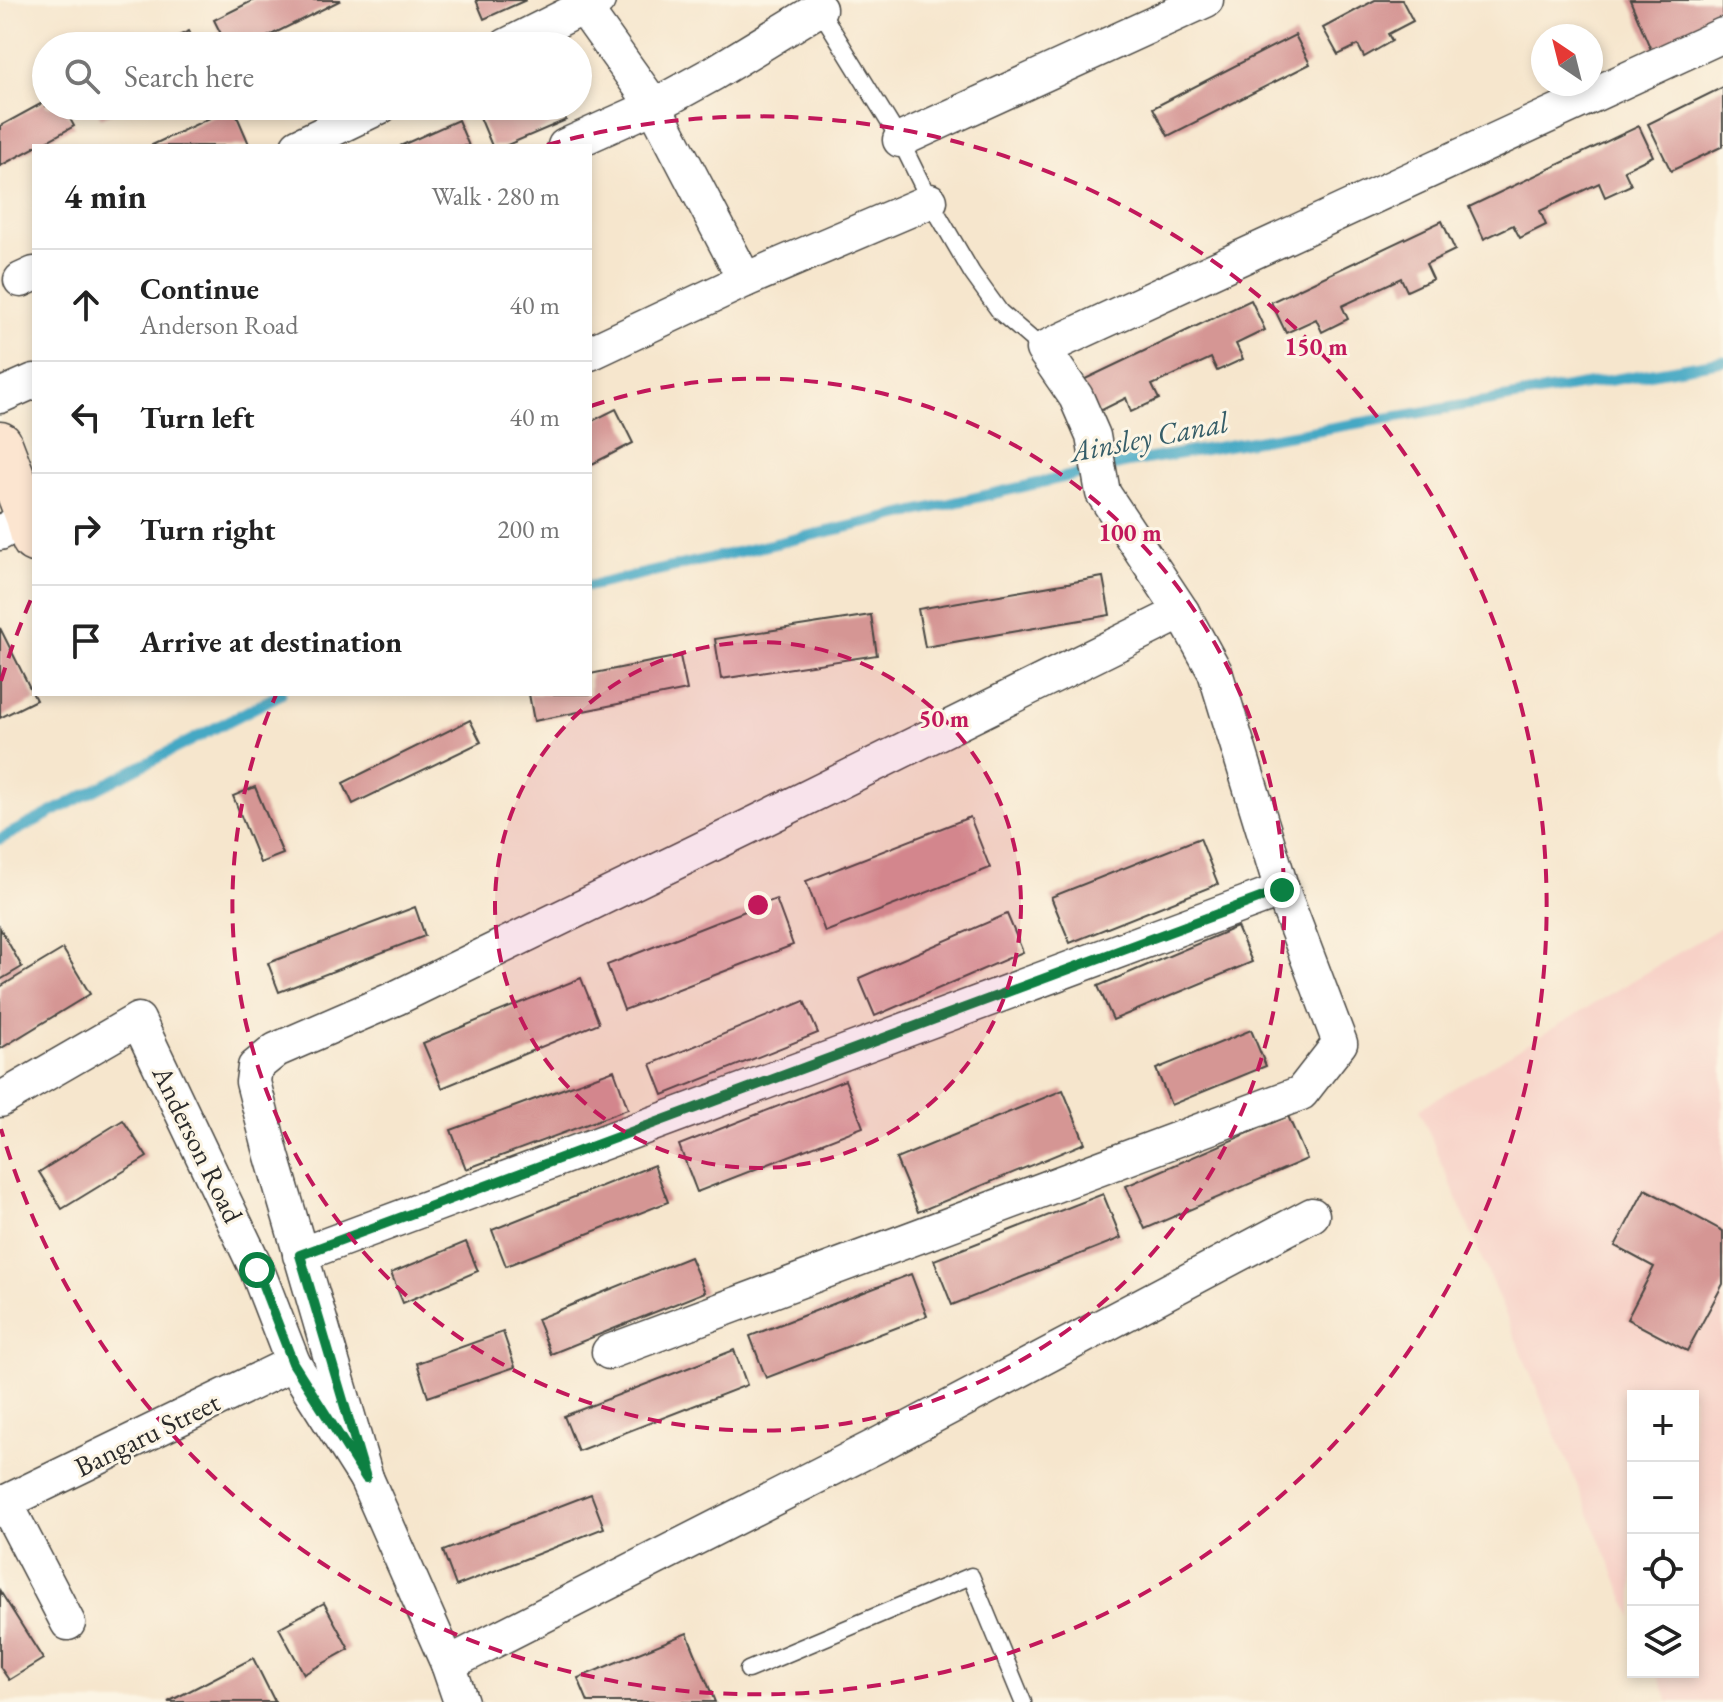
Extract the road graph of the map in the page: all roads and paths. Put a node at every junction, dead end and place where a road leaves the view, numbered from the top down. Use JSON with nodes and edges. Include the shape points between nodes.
{"nodes":[{"id":1,"x":1206,"y":0,"type":"edge"},
{"id":2,"x":591,"y":4,"type":"edge"},
{"id":3,"x":817,"y":5,"type":"edge"},
{"id":4,"x":534,"y":32,"type":"edge"},
{"id":5,"x":1723,"y":35,"type":"edge"},
{"id":6,"x":654,"y":106,"type":"junction"},
{"id":7,"x":352,"y":120,"type":"edge"},
{"id":8,"x":900,"y":140,"type":"junction"},
{"id":9,"x":302,"y":144,"type":"edge"},
{"id":10,"x":569,"y":144,"type":"edge"},
{"id":11,"x":930,"y":201,"type":"junction"},
{"id":12,"x":745,"y":280,"type":"junction"},
{"id":13,"x":1043,"y":349,"type":"junction"},
{"id":14,"x":592,"y":352,"type":"edge"},
{"id":15,"x":32,"y":382,"type":"edge"},
{"id":16,"x":0,"y":396,"type":"edge"},
{"id":17,"x":0,"y":444,"type":"edge"},
{"id":18,"x":21,"y":530,"type":"edge"},
{"id":19,"x":1182,"y":612,"type":"junction"},
{"id":20,"x":1282,"y":890,"type":"junction"},
{"id":21,"x":0,"y":1100,"type":"edge"},
{"id":22,"x":1312,"y":1215,"type":"dead end"},
{"id":23,"x":300,"y":1255,"type":"junction"},
{"id":24,"x":609,"y":1352,"type":"dead end"},
{"id":25,"x":293,"y":1363,"type":"junction"},
{"id":26,"x":366,"y":1478,"type":"junction"},
{"id":27,"x":3,"y":1503,"type":"edge"},
{"id":28,"x":68,"y":1623,"type":"dead end"},
{"id":29,"x":448,"y":1664,"type":"junction"},
{"id":30,"x":748,"y":1670,"type":"dead end"},
{"id":31,"x":461,"y":1702,"type":"edge"},
{"id":32,"x":1023,"y":1702,"type":"edge"}],
"edges":[{"from":1,"to":8,"type":"street"},
{"from":2,"to":4,"type":"street"},
{"from":2,"to":6,"type":"street"},
{"from":3,"to":6,"type":"street"},
{"from":3,"to":8,"type":"lane"},
{"from":5,"to":13,"type":"street"},
{"from":6,"to":10,"type":"street"},
{"from":6,"to":12,"type":"street"},
{"from":7,"to":9,"type":"street"},
{"from":8,"to":11,"type":"lane"},
{"from":11,"to":12,"type":"street"},
{"from":11,"to":13,"type":"lane","via":[[1000,312]]},
{"from":12,"to":14,"type":"street"},
{"from":13,"to":19,"type":"street","via":[[1076,397],[1093,436],[1103,493]]},
{"from":15,"to":16,"type":"street"},
{"from":17,"to":18,"type":"street"},
{"from":19,"to":20,"type":"street","via":[[1215,672]]},
{"from":19,"to":23,"type":"street","via":[[396,998],[276,1050],[255,1067],[253,1082]]},
{"from":20,"to":23,"type":"street"},
{"from":20,"to":24,"type":"street","via":[[1340,1043],[1301,1093]]},
{"from":21,"to":25,"type":"street","name":"Anderson Road","via":[[138,1020],[257,1270]]},
{"from":22,"to":29,"type":"street","via":[[882,1443]]},
{"from":23,"to":26,"type":"street"},
{"from":25,"to":26,"type":"street","name":"Anderson Road"},
{"from":25,"to":27,"type":"street","name":"Bangaru Street"},
{"from":26,"to":29,"type":"street","name":"Anderson Road"},
{"from":27,"to":28,"type":"street"},
{"from":29,"to":31,"type":"street","name":"Anderson Road"},
{"from":30,"to":32,"type":"lane","via":[[971,1576]]}]}
